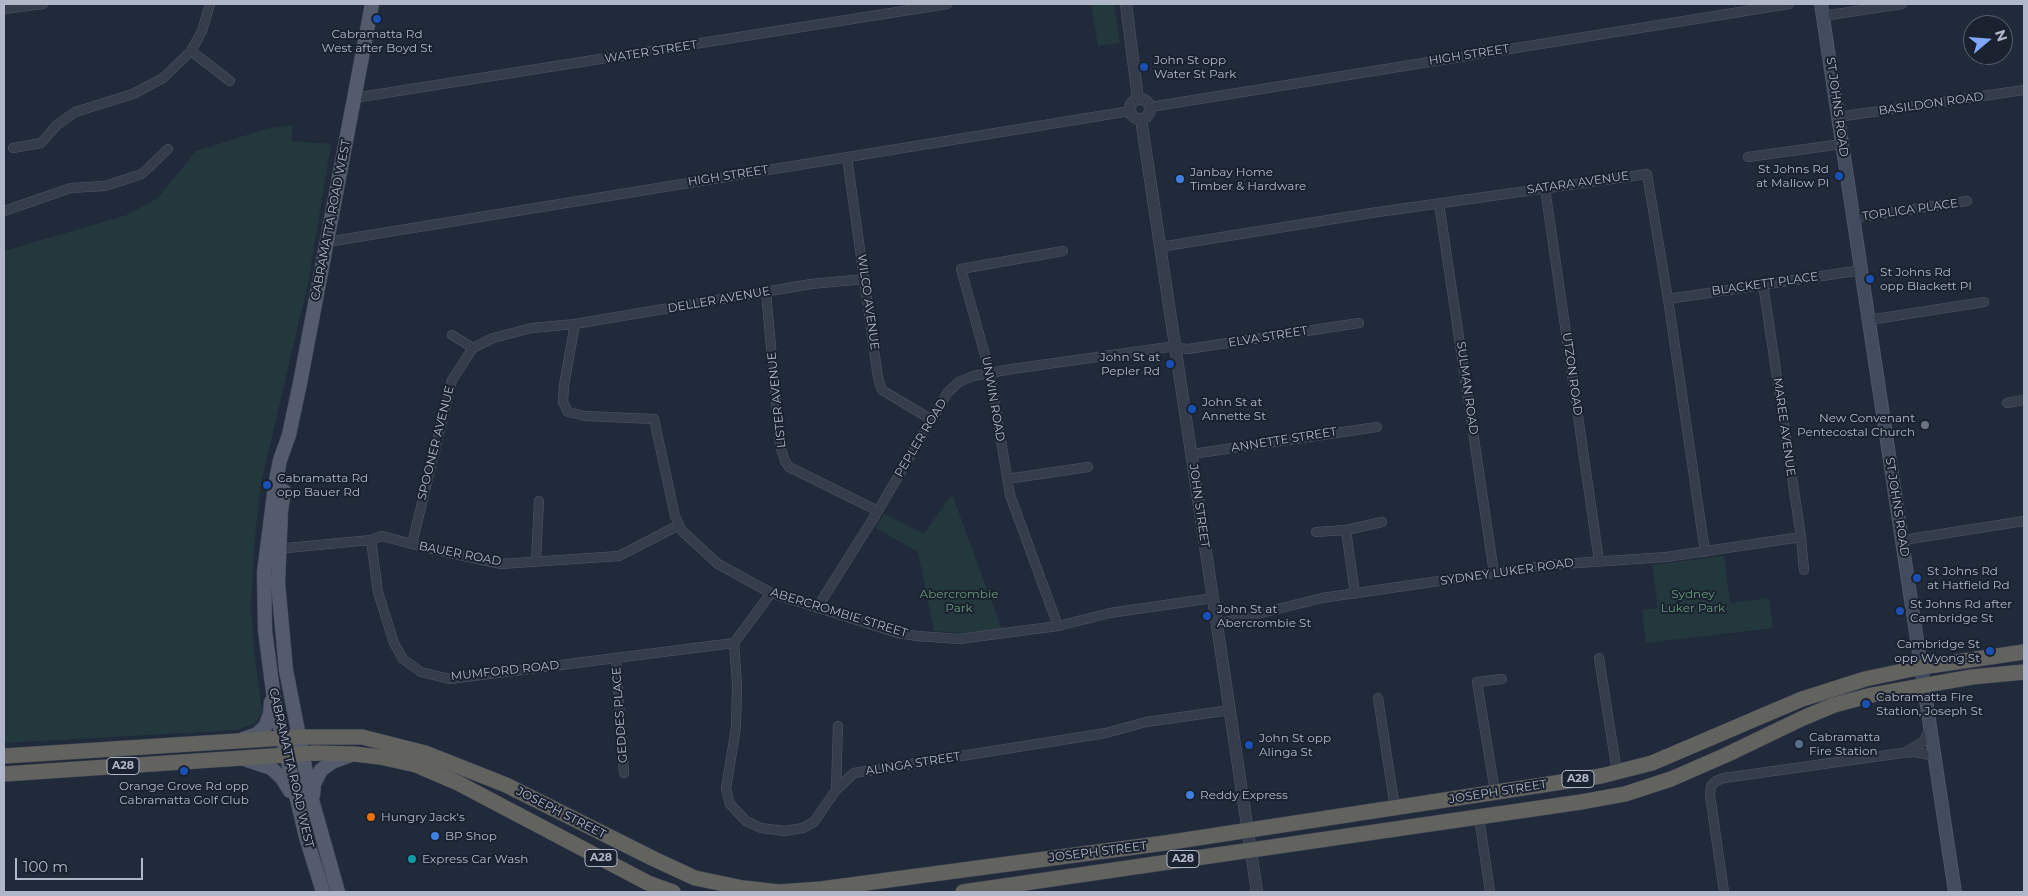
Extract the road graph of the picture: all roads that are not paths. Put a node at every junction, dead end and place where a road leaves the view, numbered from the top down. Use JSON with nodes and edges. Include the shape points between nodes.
{"nodes":[{"id":1,"x":43,"y":4,"type":"edge"},
{"id":2,"x":210,"y":4,"type":"edge"},
{"id":3,"x":372,"y":4,"type":"edge"},
{"id":4,"x":947,"y":4,"type":"edge"},
{"id":5,"x":1126,"y":4,"type":"edge"},
{"id":6,"x":1789,"y":4,"type":"edge"},
{"id":7,"x":1902,"y":4,"type":"edge"},
{"id":8,"x":4,"y":9,"type":"edge"},
{"id":9,"x":1822,"y":10,"type":"edge"},
{"id":10,"x":192,"y":51,"type":"junction"},
{"id":11,"x":230,"y":81,"type":"dead end"},
{"id":12,"x":2024,"y":90,"type":"edge"},
{"id":13,"x":354,"y":98,"type":"junction"},
{"id":14,"x":1138,"y":98,"type":"junction"},
{"id":15,"x":1150,"y":106,"type":"junction"},
{"id":16,"x":1130,"y":111,"type":"junction"},
{"id":17,"x":1838,"y":117,"type":"junction"},
{"id":18,"x":1141,"y":119,"type":"junction"},
{"id":19,"x":1842,"y":144,"type":"junction"},
{"id":20,"x":13,"y":148,"type":"dead end"},
{"id":21,"x":168,"y":149,"type":"dead end"},
{"id":22,"x":847,"y":156,"type":"junction"},
{"id":23,"x":1748,"y":157,"type":"dead end"},
{"id":24,"x":1545,"y":188,"type":"junction"},
{"id":25,"x":1967,"y":201,"type":"dead end"},
{"id":26,"x":1439,"y":203,"type":"junction"},
{"id":27,"x":4,"y":211,"type":"edge"},
{"id":28,"x":1854,"y":218,"type":"junction"},
{"id":29,"x":327,"y":242,"type":"junction"},
{"id":30,"x":1160,"y":247,"type":"junction"},
{"id":31,"x":1063,"y":251,"type":"dead end"},
{"id":32,"x":1862,"y":270,"type":"junction"},
{"id":33,"x":865,"y":279,"type":"junction"},
{"id":34,"x":1764,"y":284,"type":"junction"},
{"id":35,"x":766,"y":292,"type":"junction"},
{"id":36,"x":1668,"y":299,"type":"junction"},
{"id":37,"x":1984,"y":302,"type":"dead end"},
{"id":38,"x":1869,"y":320,"type":"junction"},
{"id":39,"x":1359,"y":323,"type":"dead end"},
{"id":40,"x":574,"y":324,"type":"junction"},
{"id":41,"x":452,"y":335,"type":"dead end"},
{"id":42,"x":473,"y":348,"type":"junction"},
{"id":43,"x":1176,"y":348,"type":"junction"},
{"id":44,"x":990,"y":373,"type":"junction"},
{"id":45,"x":2024,"y":400,"type":"edge"},
{"id":46,"x":2007,"y":402,"type":"dead end"},
{"id":47,"x":932,"y":420,"type":"junction"},
{"id":48,"x":1376,"y":427,"type":"dead end"},
{"id":49,"x":1192,"y":454,"type":"junction"},
{"id":50,"x":1088,"y":467,"type":"dead end"},
{"id":51,"x":1006,"y":479,"type":"junction"},
{"id":52,"x":540,"y":501,"type":"dead end"},
{"id":53,"x":878,"y":511,"type":"junction"},
{"id":54,"x":1382,"y":522,"type":"dead end"},
{"id":55,"x":2024,"y":522,"type":"edge"},
{"id":56,"x":679,"y":525,"type":"junction"},
{"id":57,"x":1346,"y":530,"type":"junction"},
{"id":58,"x":1316,"y":532,"type":"dead end"},
{"id":59,"x":1801,"y":537,"type":"junction"},
{"id":60,"x":371,"y":540,"type":"junction"},
{"id":61,"x":1902,"y":540,"type":"junction"},
{"id":62,"x":412,"y":544,"type":"junction"},
{"id":63,"x":272,"y":549,"type":"junction"},
{"id":64,"x":1704,"y":552,"type":"junction"},
{"id":65,"x":536,"y":561,"type":"junction"},
{"id":66,"x":1599,"y":561,"type":"junction"},
{"id":67,"x":1804,"y":570,"type":"dead end"},
{"id":68,"x":1494,"y":573,"type":"junction"},
{"id":69,"x":771,"y":593,"type":"junction"},
{"id":70,"x":1355,"y":594,"type":"junction"},
{"id":71,"x":1213,"y":598,"type":"junction"},
{"id":72,"x":817,"y":608,"type":"junction"},
{"id":73,"x":1217,"y":624,"type":"junction"},
{"id":74,"x":1058,"y":626,"type":"junction"},
{"id":75,"x":734,"y":642,"type":"junction"},
{"id":76,"x":2024,"y":652,"type":"edge"},
{"id":77,"x":616,"y":658,"type":"junction"},
{"id":78,"x":1599,"y":658,"type":"dead end"},
{"id":79,"x":1922,"y":667,"type":"junction"},
{"id":80,"x":2024,"y":672,"type":"edge"},
{"id":81,"x":1502,"y":679,"type":"dead end"},
{"id":82,"x":1925,"y":685,"type":"junction"},
{"id":83,"x":272,"y":686,"type":"junction"},
{"id":84,"x":1378,"y":698,"type":"dead end"},
{"id":85,"x":1231,"y":710,"type":"junction"},
{"id":86,"x":838,"y":726,"type":"dead end"},
{"id":87,"x":1931,"y":726,"type":"junction"},
{"id":88,"x":299,"y":737,"type":"junction"},
{"id":89,"x":282,"y":738,"type":"junction"},
{"id":90,"x":231,"y":742,"type":"junction"},
{"id":91,"x":1902,"y":753,"type":"junction"},
{"id":92,"x":302,"y":754,"type":"junction"},
{"id":93,"x":354,"y":754,"type":"junction"},
{"id":94,"x":4,"y":756,"type":"edge"},
{"id":95,"x":286,"y":756,"type":"junction"},
{"id":96,"x":243,"y":759,"type":"junction"},
{"id":97,"x":1936,"y":760,"type":"junction"},
{"id":98,"x":1617,"y":772,"type":"junction"},
{"id":99,"x":624,"y":773,"type":"dead end"},
{"id":100,"x":4,"y":774,"type":"edge"},
{"id":101,"x":836,"y":790,"type":"junction"},
{"id":102,"x":1495,"y":792,"type":"junction"},
{"id":103,"x":297,"y":802,"type":"junction"},
{"id":104,"x":313,"y":805,"type":"junction"},
{"id":105,"x":1395,"y":808,"type":"junction"},
{"id":106,"x":1479,"y":817,"type":"junction"},
{"id":107,"x":1249,"y":829,"type":"junction"},
{"id":108,"x":1252,"y":849,"type":"junction"},
{"id":109,"x":1024,"y":888,"type":"edge"},
{"id":110,"x":323,"y":892,"type":"edge"},
{"id":111,"x":338,"y":892,"type":"edge"},
{"id":112,"x":673,"y":892,"type":"edge"},
{"id":113,"x":962,"y":892,"type":"edge"},
{"id":114,"x":1258,"y":892,"type":"edge"},
{"id":115,"x":1490,"y":892,"type":"edge"},
{"id":116,"x":1724,"y":892,"type":"edge"},
{"id":117,"x":1956,"y":892,"type":"edge"}],
"edges":[{"from":1,"to":8,"type":"street"},
{"from":2,"to":10,"type":"street"},
{"from":3,"to":13,"type":"main road","name":"CABRAMATTA ROAD WEST"},
{"from":4,"to":13,"type":"street","name":"WATER STREET"},
{"from":5,"to":14,"type":"street"},
{"from":6,"to":15,"type":"street","name":"HIGH STREET"},
{"from":7,"to":9,"type":"street"},
{"from":9,"to":17,"type":"main road","name":"ST JOHNS ROAD"},
{"from":10,"to":11,"type":"street"},
{"from":10,"to":20,"type":"street","via":[[153,84],[76,112],[57,125],[41,143]]},
{"from":12,"to":17,"type":"street","name":"BASILDON ROAD"},
{"from":13,"to":29,"type":"main road","name":"CABRAMATTA ROAD WEST"},
{"from":14,"to":15,"type":"street"},
{"from":14,"to":16,"type":"street","via":[[1132,102]]},
{"from":15,"to":18,"type":"street","via":[[1149,115]]},
{"from":16,"to":18,"type":"street","via":[[1135,118]]},
{"from":16,"to":22,"type":"street","name":"HIGH STREET"},
{"from":17,"to":19,"type":"main road","name":"ST JOHNS ROAD"},
{"from":18,"to":30,"type":"street","name":"JOHN STREET"},
{"from":19,"to":23,"type":"street"},
{"from":19,"to":28,"type":"main road","name":"ST JOHNS ROAD"},
{"from":21,"to":27,"type":"street","via":[[142,174],[105,186],[71,188]]},
{"from":22,"to":29,"type":"street","name":"HIGH STREET"},
{"from":22,"to":33,"type":"street","name":"WILCO AVENUE"},
{"from":24,"to":26,"type":"street","name":"SATARA AVENUE"},
{"from":24,"to":36,"type":"street","name":"SATARA AVENUE","via":[[1647,174]]},
{"from":24,"to":66,"type":"street","name":"UTZON ROAD"},
{"from":25,"to":28,"type":"street","name":"TOPLICA PLACE"},
{"from":26,"to":30,"type":"street","name":"SATARA AVENUE"},
{"from":26,"to":68,"type":"street","name":"SULMAN ROAD"},
{"from":28,"to":32,"type":"main road","name":"ST JOHNS ROAD"},
{"from":29,"to":63,"type":"main road","name":"CABRAMATTA ROAD WEST","via":[[289,435],[281,511]]},
{"from":30,"to":43,"type":"street","name":"JOHN STREET"},
{"from":31,"to":44,"type":"street","name":"UNWIN ROAD","via":[[961,269]]},
{"from":32,"to":34,"type":"street","name":"BLACKETT PLACE"},
{"from":32,"to":38,"type":"main road","name":"ST JOHNS ROAD"},
{"from":33,"to":35,"type":"street","name":"DELLER AVENUE"},
{"from":33,"to":47,"type":"street","name":"WILCO AVENUE","via":[[882,390]]},
{"from":34,"to":36,"type":"street","name":"BLACKETT PLACE"},
{"from":34,"to":59,"type":"street","name":"MAREE AVENUE"},
{"from":35,"to":40,"type":"street","name":"DELLER AVENUE"},
{"from":35,"to":53,"type":"street","name":"LISTER AVENUE","via":[[784,461],[789,467]]},
{"from":36,"to":64,"type":"street","name":"SATARA AVENUE"},
{"from":37,"to":38,"type":"street"},
{"from":38,"to":61,"type":"main road","name":"ST JOHNS ROAD"},
{"from":39,"to":43,"type":"street","name":"ELVA STREET","via":[[1188,349]]},
{"from":40,"to":42,"type":"street","via":[[532,328],[493,338]]},
{"from":40,"to":56,"type":"street","name":"ABERCROMBIE STREET","via":[[564,386],[563,402],[568,412],[584,416],[654,419]]},
{"from":41,"to":42,"type":"street"},
{"from":42,"to":62,"type":"street","name":"SPOONER AVENUE","via":[[452,380]]},
{"from":43,"to":44,"type":"street","name":"PEPLER ROAD"},
{"from":43,"to":49,"type":"street","name":"JOHN STREET"},
{"from":44,"to":47,"type":"street","name":"PEPLER ROAD","via":[[959,382],[948,392]]},
{"from":44,"to":51,"type":"street","name":"UNWIN ROAD"},
{"from":45,"to":46,"type":"street"},
{"from":47,"to":53,"type":"street","name":"PEPLER ROAD"},
{"from":48,"to":49,"type":"street","name":"ANNETTE STREET"},
{"from":49,"to":71,"type":"street","name":"JOHN STREET"},
{"from":50,"to":51,"type":"street"},
{"from":51,"to":74,"type":"street","name":"UNWIN ROAD"},
{"from":52,"to":65,"type":"street"},
{"from":53,"to":72,"type":"street","name":"PEPLER ROAD"},
{"from":54,"to":57,"type":"street"},
{"from":55,"to":61,"type":"street"},
{"from":56,"to":65,"type":"street","name":"BAUER ROAD","via":[[619,556]]},
{"from":56,"to":69,"type":"street","name":"ABERCROMBIE STREET","via":[[682,532],[718,564]]},
{"from":57,"to":58,"type":"street"},
{"from":57,"to":70,"type":"street"},
{"from":59,"to":64,"type":"street","name":"SYDNEY LUKER ROAD"},
{"from":59,"to":67,"type":"street","name":"MAREE AVENUE"},
{"from":60,"to":62,"type":"street","name":"BAUER ROAD","via":[[382,536]]},
{"from":60,"to":63,"type":"street","name":"BAUER ROAD"},
{"from":60,"to":77,"type":"street","name":"MUMFORD ROAD","via":[[378,592],[394,643],[403,659],[421,672],[450,679]]},
{"from":61,"to":79,"type":"main road","name":"ST JOHNS ROAD"},
{"from":62,"to":65,"type":"street","name":"BAUER ROAD","via":[[501,564]]},
{"from":63,"to":83,"type":"main road","name":"CABRAMATTA ROAD WEST","via":[[263,599]]},
{"from":63,"to":88,"type":"main road","name":"CABRAMATTA ROAD WEST","via":[[286,670]]},
{"from":64,"to":66,"type":"street","name":"SYDNEY LUKER ROAD"},
{"from":66,"to":68,"type":"street","name":"SYDNEY LUKER ROAD"},
{"from":68,"to":70,"type":"street","name":"SYDNEY LUKER ROAD"},
{"from":69,"to":72,"type":"street","name":"ABERCROMBIE STREET"},
{"from":69,"to":75,"type":"street"},
{"from":70,"to":73,"type":"street","name":"SYDNEY LUKER ROAD","via":[[1285,606]]},
{"from":71,"to":73,"type":"street","name":"JOHN STREET"},
{"from":71,"to":74,"type":"street","name":"ABERCROMBIE STREET","via":[[1110,613]]},
{"from":72,"to":74,"type":"street","name":"ABERCROMBIE STREET","via":[[898,633],[938,638],[979,638]]},
{"from":73,"to":85,"type":"street","name":"JOHN STREET"},
{"from":75,"to":77,"type":"street","name":"MUMFORD ROAD"},
{"from":75,"to":101,"type":"street","name":"ALINGA STREET","via":[[736,727],[726,789],[730,804],[746,821],[784,832],[814,822]]},
{"from":76,"to":79,"type":"highway","number":"A28"},
{"from":77,"to":99,"type":"street","name":"GEDDES PLACE"},
{"from":78,"to":98,"type":"street"},
{"from":79,"to":82,"type":"main road","name":"ST JOHNS ROAD"},
{"from":79,"to":98,"type":"highway","name":"JOSEPH STREET","number":"A28","via":[[1865,678],[1828,690],[1668,757]]},
{"from":80,"to":82,"type":"highway","number":"A28"},
{"from":81,"to":102,"type":"street","via":[[1477,682]]},
{"from":82,"to":87,"type":"main road","name":"ST JOHNS ROAD"},
{"from":82,"to":106,"type":"highway","name":"JOSEPH STREET","number":"A28","via":[[1872,694],[1834,705],[1641,790]]},
{"from":83,"to":89,"type":"main road","name":"CABRAMATTA ROAD WEST"},
{"from":83,"to":90,"type":"main road","via":[[270,714],[265,727],[252,736]]},
{"from":84,"to":105,"type":"street"},
{"from":85,"to":101,"type":"street","name":"ALINGA STREET","via":[[854,773]]},
{"from":85,"to":107,"type":"street","name":"JOHN STREET"},
{"from":86,"to":101,"type":"street"},
{"from":87,"to":91,"type":"street","via":[[1924,741]]},
{"from":87,"to":97,"type":"main road","name":"ST JOHNS ROAD"},
{"from":88,"to":89,"type":"highway","name":"JOSEPH STREET","number":"A28"},
{"from":88,"to":92,"type":"main road","name":"CABRAMATTA ROAD WEST"},
{"from":88,"to":107,"type":"highway","name":"JOSEPH STREET","number":"A28","via":[[362,737],[425,753],[506,785],[695,878],[779,892],[1165,843]]},
{"from":89,"to":90,"type":"highway","number":"A28"},
{"from":89,"to":95,"type":"main road","name":"CABRAMATTA ROAD WEST"},
{"from":90,"to":94,"type":"highway","number":"A28"},
{"from":91,"to":97,"type":"street","via":[[1916,752]]},
{"from":91,"to":116,"type":"street","via":[[1716,781],[1711,786],[1710,795]]},
{"from":92,"to":93,"type":"highway","name":"JOSEPH STREET","number":"A28"},
{"from":92,"to":95,"type":"highway","name":"JOSEPH STREET","number":"A28"},
{"from":92,"to":104,"type":"main road","name":"CABRAMATTA ROAD WEST"},
{"from":93,"to":104,"type":"main road","via":[[332,762],[319,773],[314,784]]},
{"from":93,"to":112,"type":"highway","name":"JOSEPH STREET","number":"A28","via":[[416,765],[458,783],[648,883]]},
{"from":95,"to":96,"type":"highway","number":"A28"},
{"from":95,"to":103,"type":"main road","name":"CABRAMATTA ROAD WEST"},
{"from":96,"to":100,"type":"highway","number":"A28"},
{"from":96,"to":103,"type":"main road","via":[[278,773]]},
{"from":97,"to":117,"type":"main road","name":"ST JOHNS ROAD"},
{"from":98,"to":102,"type":"highway","name":"JOSEPH STREET","number":"A28"},
{"from":102,"to":105,"type":"highway","name":"JOSEPH STREET","number":"A28"},
{"from":103,"to":110,"type":"main road","name":"CABRAMATTA ROAD WEST"},
{"from":104,"to":111,"type":"main road","name":"CABRAMATTA ROAD WEST"},
{"from":105,"to":107,"type":"highway","name":"JOSEPH STREET","number":"A28"},
{"from":106,"to":108,"type":"highway","name":"JOSEPH STREET","number":"A28"},
{"from":106,"to":115,"type":"street"},
{"from":107,"to":108,"type":"street","name":"JOHN STREET"},
{"from":108,"to":109,"type":"highway","name":"JOSEPH STREET","number":"A28"},
{"from":108,"to":114,"type":"street","name":"JOHN STREET"},
{"from":109,"to":113,"type":"highway","name":"JOSEPH STREET","number":"A28"}]}
